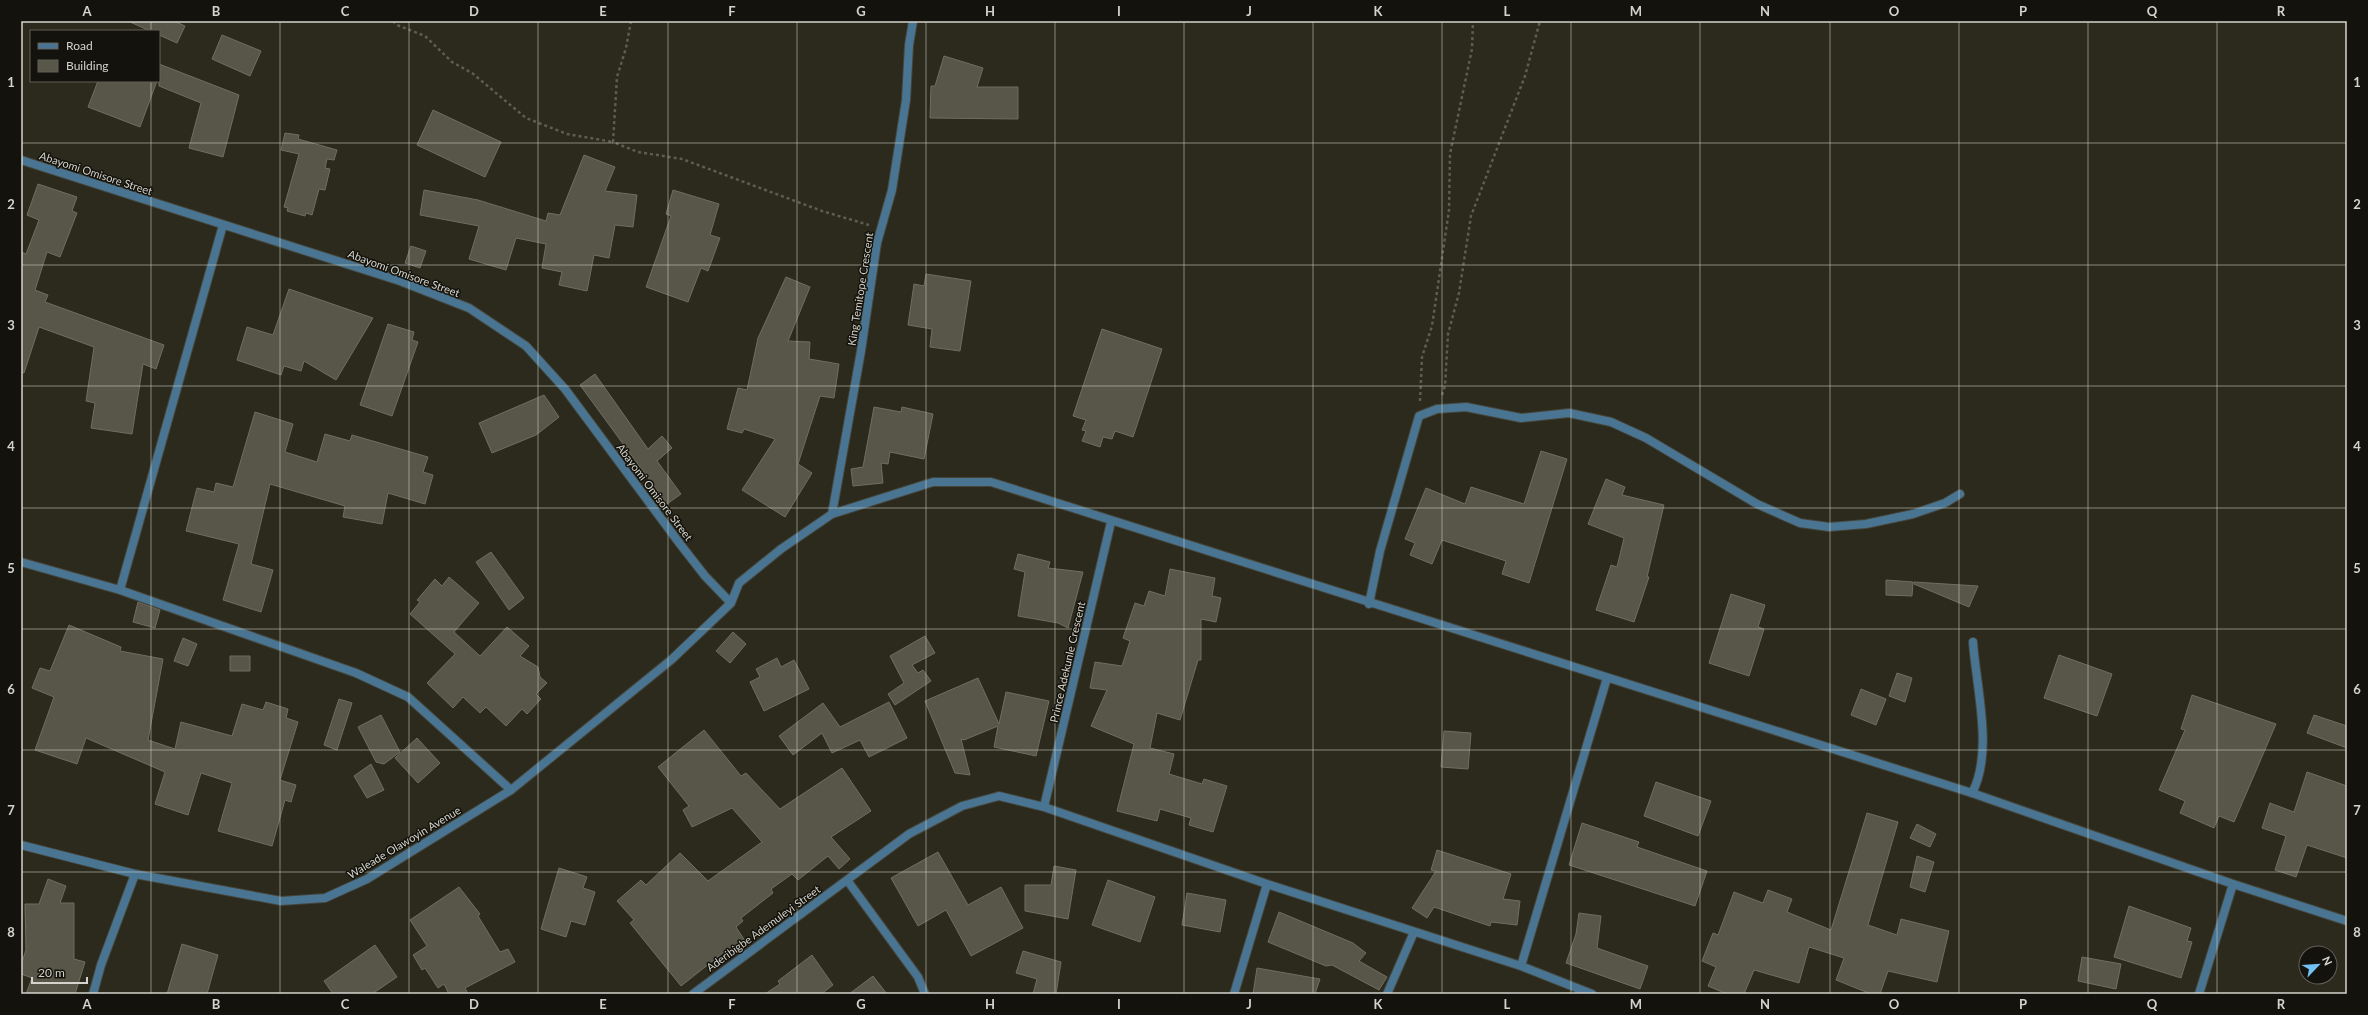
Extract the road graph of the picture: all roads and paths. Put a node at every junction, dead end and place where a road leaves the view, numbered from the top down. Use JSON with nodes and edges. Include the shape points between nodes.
{"nodes":[{"id":1,"x":393,"y":21,"type":"edge"},
{"id":2,"x":631,"y":21,"type":"edge"},
{"id":3,"x":913,"y":21,"type":"edge"},
{"id":4,"x":1473,"y":21,"type":"edge"},
{"id":5,"x":1540,"y":21,"type":"edge"},
{"id":6,"x":612,"y":142,"type":"junction"},
{"id":7,"x":21,"y":160,"type":"edge"},
{"id":8,"x":223,"y":225,"type":"junction"},
{"id":9,"x":881,"y":229,"type":"junction"},
{"id":10,"x":1437,"y":409,"type":"junction"},
{"id":11,"x":1419,"y":416,"type":"junction"},
{"id":12,"x":1960,"y":494,"type":"dead end"},
{"id":13,"x":832,"y":514,"type":"junction"},
{"id":14,"x":1111,"y":522,"type":"junction"},
{"id":15,"x":21,"y":562,"type":"edge"},
{"id":16,"x":120,"y":590,"type":"junction"},
{"id":17,"x":731,"y":604,"type":"junction"},
{"id":18,"x":1369,"y":604,"type":"junction"},
{"id":19,"x":1973,"y":642,"type":"dead end"},
{"id":20,"x":1607,"y":678,"type":"junction"},
{"id":21,"x":511,"y":790,"type":"junction"},
{"id":22,"x":1972,"y":793,"type":"junction"},
{"id":23,"x":1044,"y":807,"type":"junction"},
{"id":24,"x":21,"y":845,"type":"edge"},
{"id":25,"x":135,"y":874,"type":"junction"},
{"id":26,"x":847,"y":880,"type":"junction"},
{"id":27,"x":1267,"y":884,"type":"junction"},
{"id":28,"x":2233,"y":884,"type":"junction"},
{"id":29,"x":2347,"y":921,"type":"edge"},
{"id":30,"x":1414,"y":932,"type":"junction"},
{"id":31,"x":1521,"y":966,"type":"junction"},
{"id":32,"x":93,"y":994,"type":"edge"},
{"id":33,"x":692,"y":994,"type":"edge"},
{"id":34,"x":925,"y":994,"type":"edge"},
{"id":35,"x":1234,"y":994,"type":"edge"},
{"id":36,"x":1387,"y":994,"type":"edge"},
{"id":37,"x":1592,"y":994,"type":"edge"},
{"id":38,"x":2199,"y":994,"type":"edge"}],
"edges":[{"from":1,"to":6,"type":"path","via":[[424,36],[452,62],[472,73],[526,118],[567,134]]},
{"from":2,"to":6,"type":"path","via":[[617,77]]},
{"from":3,"to":9,"type":"street","name":"King Temitope Crescent","via":[[906,100],[892,190]]},
{"from":4,"to":11,"type":"path","via":[[1472,49],[1450,154],[1449,210],[1432,326],[1422,357]]},
{"from":5,"to":10,"type":"path","via":[[1525,76],[1471,216],[1459,293],[1448,334],[1445,386]]},
{"from":6,"to":9,"type":"path","via":[[638,152],[682,159]]},
{"from":7,"to":8,"type":"street","name":"Abayomi Omisore Street"},
{"from":8,"to":16,"type":"street"},
{"from":8,"to":17,"type":"street","name":"Abayomi Omisore Street","via":[[400,281],[462,306],[526,346],[566,389],[680,544]]},
{"from":9,"to":13,"type":"street","name":"King Temitope Crescent"},
{"from":10,"to":11,"type":"street"},
{"from":10,"to":12,"type":"street","via":[[1466,407],[1521,418],[1569,413],[1611,422],[1646,438],[1757,504],[1800,523],[1829,527],[1866,524],[1913,514],[1945,503]]},
{"from":11,"to":18,"type":"street","via":[[1380,551]]},
{"from":13,"to":14,"type":"street","via":[[933,482],[991,482]]},
{"from":13,"to":17,"type":"street","via":[[781,549],[739,584]]},
{"from":14,"to":18,"type":"street"},
{"from":14,"to":23,"type":"street","name":"Prince Adekunle Crescent"},
{"from":15,"to":16,"type":"street"},
{"from":16,"to":21,"type":"street","via":[[356,673],[408,697]]},
{"from":17,"to":21,"type":"street","name":"Waleade Olawoyin Avenue","via":[[671,660]]},
{"from":18,"to":20,"type":"street"},
{"from":19,"to":22,"type":"street","via":[[1982,725],[1982,758],[1979,780]]},
{"from":20,"to":22,"type":"street"},
{"from":20,"to":31,"type":"street"},
{"from":21,"to":25,"type":"street","name":"Waleade Olawoyin Avenue","via":[[367,879],[325,898],[281,901]]},
{"from":22,"to":28,"type":"street"},
{"from":23,"to":26,"type":"street","name":"Aderibigbe Ademuleyi Street","via":[[998,796],[962,806],[909,834]]},
{"from":23,"to":27,"type":"street","name":"Aderibigbe Ademuleyi Street"},
{"from":24,"to":25,"type":"street","name":"Waleade Olawoyin Avenue"},
{"from":25,"to":32,"type":"street","via":[[101,965]]},
{"from":26,"to":33,"type":"street","name":"Aderibigbe Ademuleyi Street"},
{"from":26,"to":34,"type":"street","via":[[918,977]]},
{"from":27,"to":30,"type":"street","name":"Aderibigbe Ademuleyi Street"},
{"from":27,"to":35,"type":"street"},
{"from":28,"to":29,"type":"street"},
{"from":28,"to":38,"type":"street"},
{"from":30,"to":31,"type":"street","name":"Aderibigbe Ademuleyi Street"},
{"from":30,"to":36,"type":"street"},
{"from":31,"to":37,"type":"street","name":"Aderibigbe Ademuleyi Street"}]}
